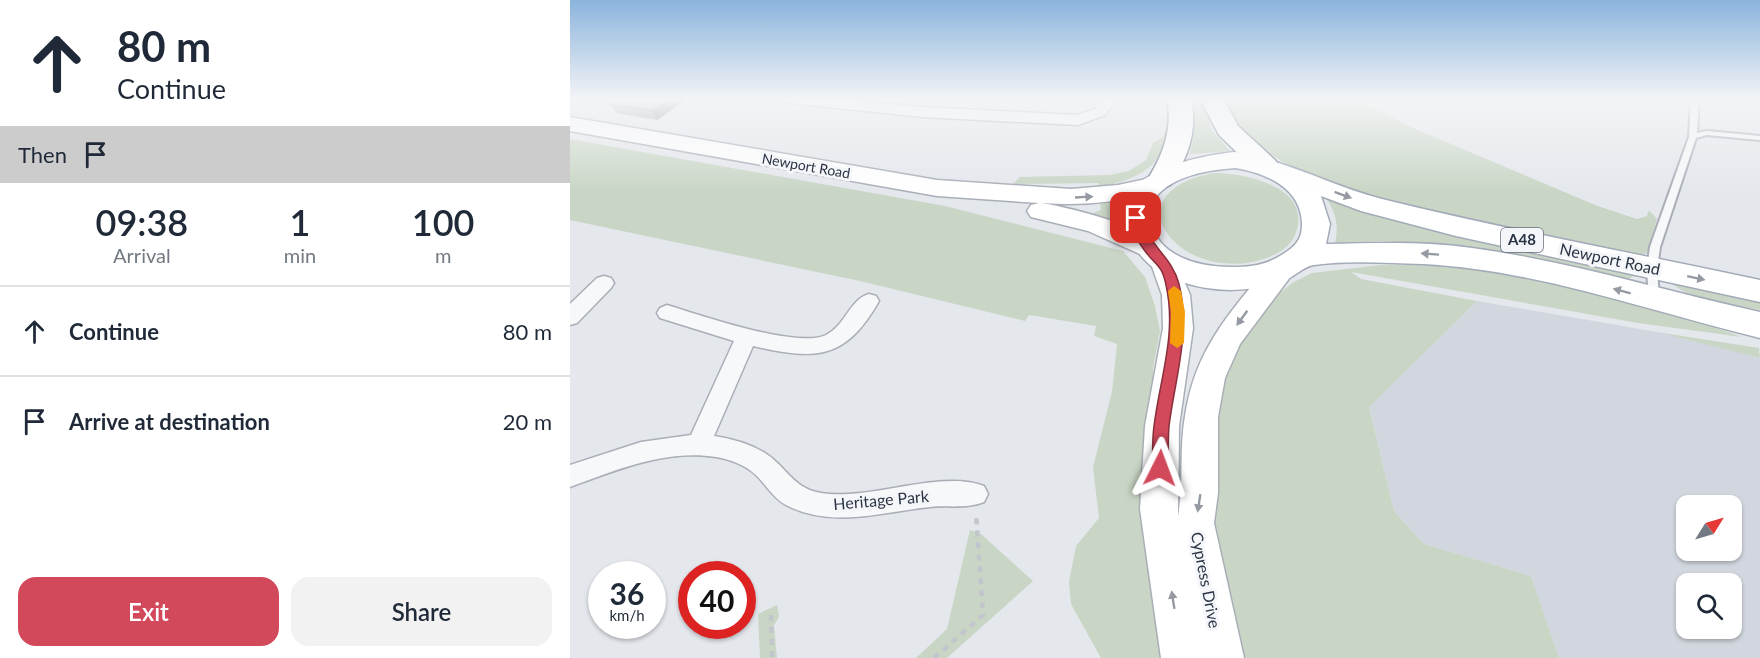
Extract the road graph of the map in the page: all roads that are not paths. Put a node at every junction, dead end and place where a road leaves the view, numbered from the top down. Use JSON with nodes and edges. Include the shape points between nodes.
{"nodes":[{"id":1,"x":603,"y":130,"type":"edge"},
{"id":2,"x":1181,"y":130,"type":"edge"},
{"id":3,"x":1228,"y":130,"type":"edge"},
{"id":4,"x":1693,"y":130,"type":"edge"},
{"id":5,"x":1693,"y":137,"type":"junction"},
{"id":6,"x":1760,"y":138,"type":"edge"},
{"id":7,"x":1277,"y":171,"type":"junction"},
{"id":8,"x":1156,"y":183,"type":"junction"},
{"id":9,"x":937,"y":188,"type":"junction"},
{"id":10,"x":1156,"y":254,"type":"junction"},
{"id":11,"x":1291,"y":264,"type":"junction"},
{"id":12,"x":1652,"y":268,"type":"junction"},
{"id":13,"x":604,"y":283,"type":"dead end"},
{"id":14,"x":1760,"y":291,"type":"edge"},
{"id":15,"x":1654,"y":300,"type":"junction"},
{"id":16,"x":869,"y":301,"type":"dead end"},
{"id":17,"x":575,"y":307,"type":"edge"},
{"id":18,"x":667,"y":313,"type":"dead end"},
{"id":19,"x":1760,"y":325,"type":"edge"},
{"id":20,"x":747,"y":336,"type":"junction"},
{"id":21,"x":699,"y":444,"type":"junction"},
{"id":22,"x":570,"y":476,"type":"edge"},
{"id":23,"x":975,"y":494,"type":"road end"},
{"id":24,"x":1182,"y":658,"type":"edge"},
{"id":25,"x":1223,"y":658,"type":"edge"}],
"edges":[{"from":1,"to":9,"type":"main road","name":"Newport Road"},
{"from":2,"to":8,"type":"main road","via":[[1174,158]]},
{"from":3,"to":7,"type":"main road","number":"A48"},
{"from":4,"to":5,"type":"lane"},
{"from":5,"to":6,"type":"lane","via":[[1707,133]]},
{"from":5,"to":12,"type":"lane","via":[[1654,247]]},
{"from":7,"to":8,"type":"main road","via":[[1241,161],[1223,161],[1192,168]]},
{"from":7,"to":11,"type":"main road","via":[[1301,188],[1314,214],[1311,246]]},
{"from":7,"to":12,"type":"main road","name":"Newport Road","number":"A48","one_way":true,"via":[[1371,205]]},
{"from":9,"to":8,"type":"main road","name":"Newport Road","one_way":true,"via":[[1071,197],[1107,195]]},
{"from":8,"to":10,"type":"main road","via":[[1139,201],[1136,218],[1139,231]]},
{"from":9,"to":10,"type":"main road","name":"Newport Road","via":[[975,200],[1087,220]]},
{"from":10,"to":11,"type":"main road","via":[[1186,273],[1204,276],[1243,278]]},
{"from":24,"to":10,"type":"main road","one_way":true,"via":[[1158,509],[1162,426],[1178,328],[1176,295]]},
{"from":15,"to":11,"type":"main road","name":"Newport Road","number":"A48","one_way":true,"via":[[1506,264],[1451,256],[1368,252]]},
{"from":11,"to":25,"type":"main road","name":"Cypress Drive","one_way":true,"via":[[1244,315],[1218,356],[1201,417],[1200,493],[1195,523]]},
{"from":12,"to":14,"type":"main road","name":"Newport Road","number":"A48","one_way":true},
{"from":12,"to":15,"type":"lane"},
{"from":13,"to":17,"type":"street"},
{"from":15,"to":19,"type":"main road","name":"Newport Road","number":"A48"},
{"from":16,"to":20,"type":"street","via":[[839,337],[820,347],[805,348]]},
{"from":18,"to":20,"type":"street"},
{"from":20,"to":21,"type":"street"},
{"from":21,"to":22,"type":"street","name":"Heritage Park","via":[[640,453]]},
{"from":21,"to":23,"type":"street","name":"Heritage Park","via":[[745,454],[764,466],[781,487],[800,499],[822,505]]}]}
